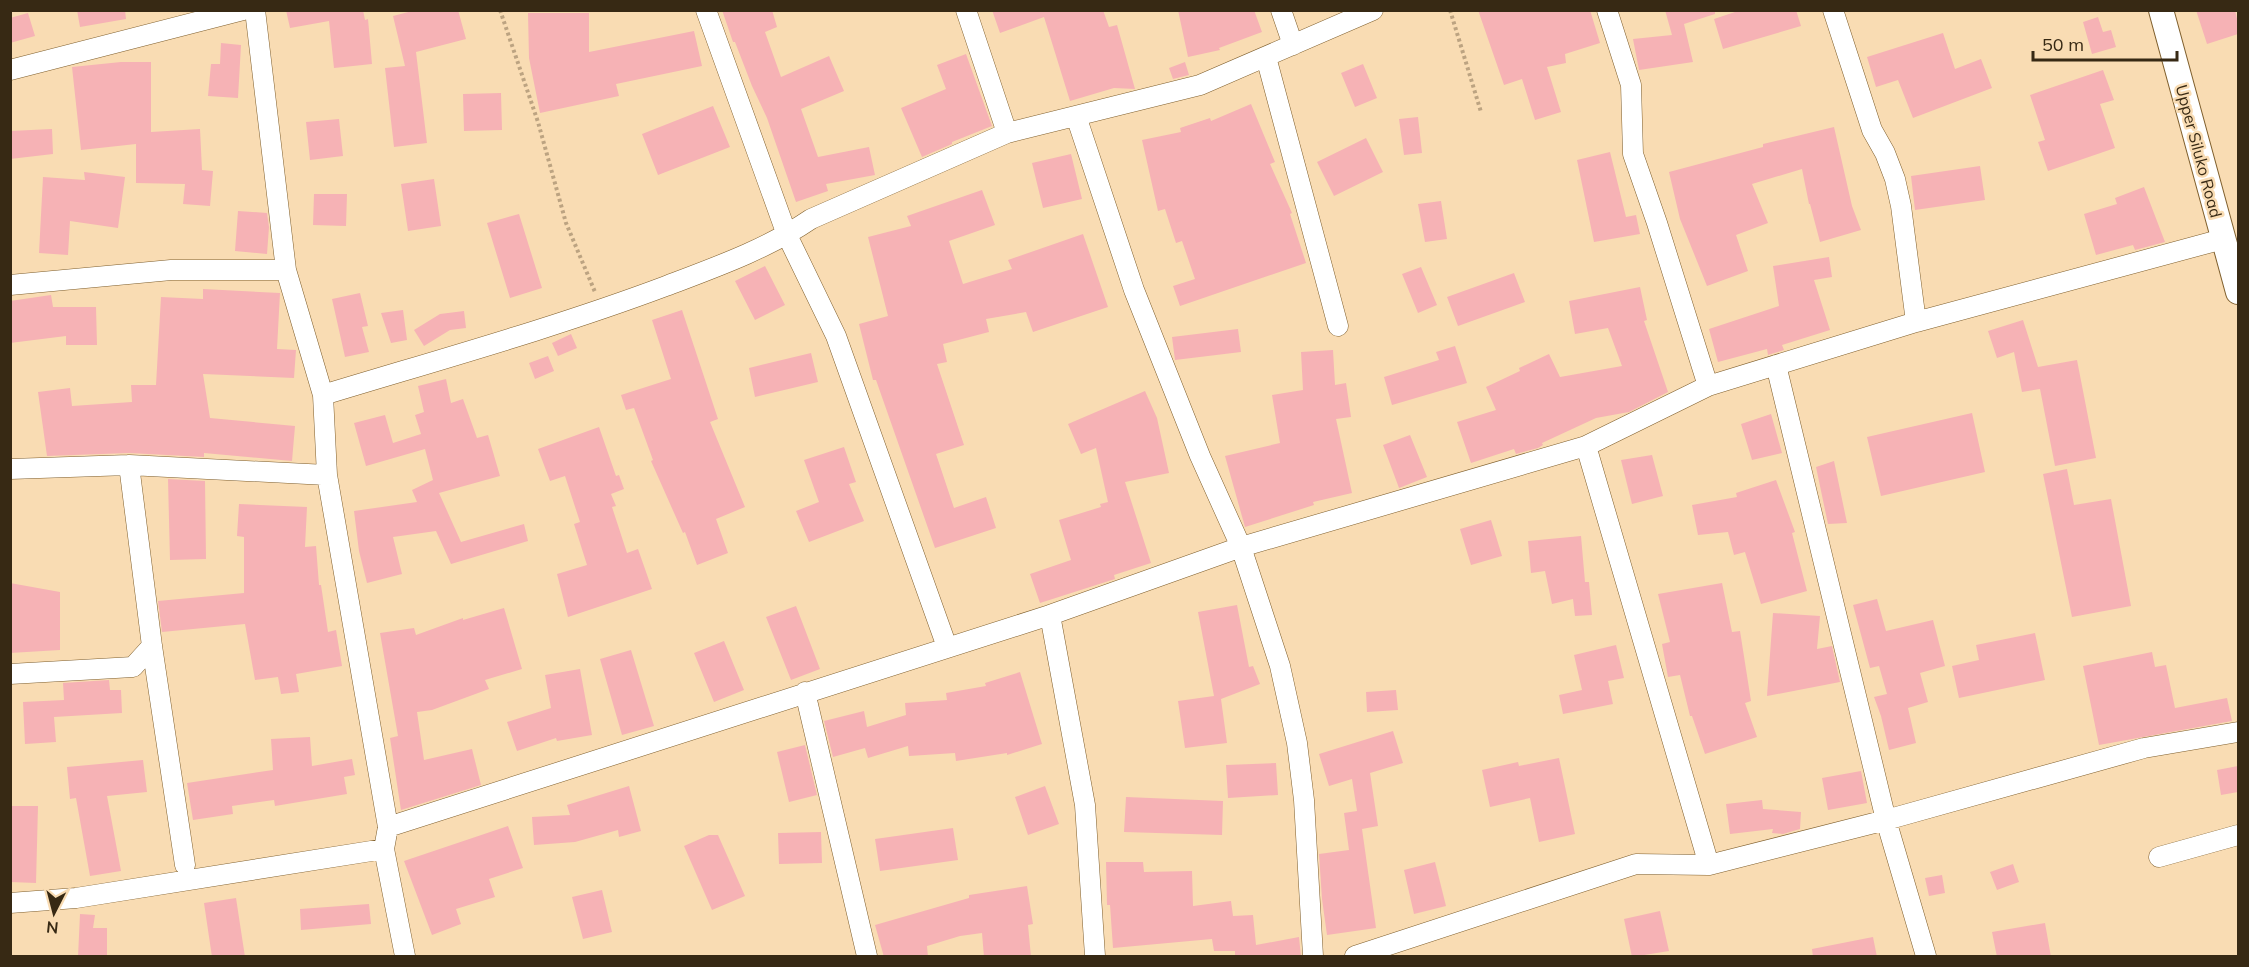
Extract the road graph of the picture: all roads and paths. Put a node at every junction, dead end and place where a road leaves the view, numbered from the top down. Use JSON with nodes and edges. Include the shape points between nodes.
{"nodes":[{"id":1,"x":243,"y":10,"type":"edge"},
{"id":2,"x":255,"y":10,"type":"edge"},
{"id":3,"x":500,"y":10,"type":"edge"},
{"id":4,"x":706,"y":10,"type":"edge"},
{"id":5,"x":966,"y":10,"type":"edge"},
{"id":6,"x":1281,"y":10,"type":"edge"},
{"id":7,"x":1373,"y":10,"type":"edge"},
{"id":8,"x":1450,"y":10,"type":"edge"},
{"id":9,"x":1607,"y":10,"type":"edge"},
{"id":10,"x":1833,"y":10,"type":"edge"},
{"id":11,"x":2161,"y":10,"type":"edge"},
{"id":12,"x":1293,"y":45,"type":"junction"},
{"id":13,"x":1266,"y":57,"type":"junction"},
{"id":14,"x":10,"y":70,"type":"edge"},
{"id":15,"x":1481,"y":112,"type":"dead end"},
{"id":16,"x":1076,"y":116,"type":"junction"},
{"id":17,"x":1007,"y":133,"type":"junction"},
{"id":18,"x":787,"y":235,"type":"junction"},
{"id":19,"x":2223,"y":239,"type":"junction"},
{"id":20,"x":286,"y":270,"type":"junction"},
{"id":21,"x":10,"y":285,"type":"edge"},
{"id":22,"x":2238,"y":292,"type":"edge"},
{"id":23,"x":602,"y":309,"type":"junction"},
{"id":24,"x":1916,"y":322,"type":"junction"},
{"id":25,"x":1338,"y":326,"type":"dead end"},
{"id":26,"x":1776,"y":365,"type":"junction"},
{"id":27,"x":1708,"y":386,"type":"junction"},
{"id":28,"x":323,"y":395,"type":"junction"},
{"id":29,"x":1587,"y":446,"type":"junction"},
{"id":30,"x":129,"y":465,"type":"junction"},
{"id":31,"x":10,"y":468,"type":"edge"},
{"id":32,"x":327,"y":475,"type":"junction"},
{"id":33,"x":1241,"y":547,"type":"junction"},
{"id":34,"x":1050,"y":615,"type":"junction"},
{"id":35,"x":152,"y":646,"type":"junction"},
{"id":36,"x":947,"y":647,"type":"junction"},
{"id":37,"x":10,"y":674,"type":"edge"},
{"id":38,"x":805,"y":692,"type":"junction"},
{"id":39,"x":2238,"y":732,"type":"edge"},
{"id":40,"x":1886,"y":820,"type":"junction"},
{"id":41,"x":388,"y":827,"type":"junction"},
{"id":42,"x":2238,"y":835,"type":"edge"},
{"id":43,"x":384,"y":849,"type":"junction"},
{"id":44,"x":2159,"y":856,"type":"dead end"},
{"id":45,"x":185,"y":865,"type":"dead end"},
{"id":46,"x":1709,"y":865,"type":"junction"},
{"id":47,"x":10,"y":903,"type":"edge"},
{"id":48,"x":405,"y":957,"type":"edge"},
{"id":49,"x":867,"y":957,"type":"edge"},
{"id":50,"x":1095,"y":957,"type":"edge"},
{"id":51,"x":1313,"y":957,"type":"edge"},
{"id":52,"x":1355,"y":957,"type":"edge"},
{"id":53,"x":1926,"y":957,"type":"edge"}],
"edges":[{"from":1,"to":14,"type":"street"},
{"from":2,"to":20,"type":"street"},
{"from":3,"to":23,"type":"path","via":[[538,122],[566,223]]},
{"from":4,"to":18,"type":"street"},
{"from":5,"to":17,"type":"street"},
{"from":6,"to":12,"type":"street"},
{"from":7,"to":12,"type":"street"},
{"from":8,"to":15,"type":"path"},
{"from":9,"to":27,"type":"street","via":[[1631,85],[1633,154]]},
{"from":10,"to":24,"type":"street","via":[[1872,130],[1895,178]]},
{"from":11,"to":19,"type":"main road","name":"Upper Siluko Road"},
{"from":12,"to":13,"type":"street"},
{"from":13,"to":16,"type":"street","via":[[1200,85]]},
{"from":13,"to":25,"type":"street"},
{"from":16,"to":17,"type":"street"},
{"from":16,"to":33,"type":"street","via":[[1143,312]]},
{"from":17,"to":18,"type":"street","via":[[811,219]]},
{"from":18,"to":23,"type":"street","via":[[710,270]]},
{"from":18,"to":36,"type":"street","via":[[836,336]]},
{"from":19,"to":22,"type":"main road","name":"Upper Siluko Road"},
{"from":19,"to":24,"type":"street"},
{"from":20,"to":21,"type":"street","via":[[171,270]]},
{"from":20,"to":28,"type":"street"},
{"from":23,"to":28,"type":"street"},
{"from":24,"to":26,"type":"street"},
{"from":26,"to":27,"type":"street"},
{"from":26,"to":40,"type":"street"},
{"from":27,"to":29,"type":"street"},
{"from":28,"to":32,"type":"street"},
{"from":29,"to":33,"type":"street"},
{"from":29,"to":46,"type":"street"},
{"from":30,"to":31,"type":"street"},
{"from":30,"to":32,"type":"street"},
{"from":30,"to":35,"type":"street"},
{"from":32,"to":41,"type":"street"},
{"from":33,"to":34,"type":"street"},
{"from":33,"to":51,"type":"street","via":[[1280,666],[1297,742]]},
{"from":34,"to":36,"type":"street"},
{"from":34,"to":50,"type":"street","via":[[1085,805]]},
{"from":35,"to":37,"type":"street","via":[[133,667]]},
{"from":35,"to":45,"type":"street"},
{"from":36,"to":38,"type":"street"},
{"from":38,"to":41,"type":"street"},
{"from":38,"to":49,"type":"street"},
{"from":39,"to":40,"type":"street","via":[[2144,748]]},
{"from":40,"to":46,"type":"street"},
{"from":40,"to":53,"type":"street"},
{"from":41,"to":43,"type":"street"},
{"from":42,"to":44,"type":"street"},
{"from":43,"to":47,"type":"street","via":[[76,898]]},
{"from":43,"to":48,"type":"street"},
{"from":46,"to":52,"type":"street","via":[[1636,864]]}]}
